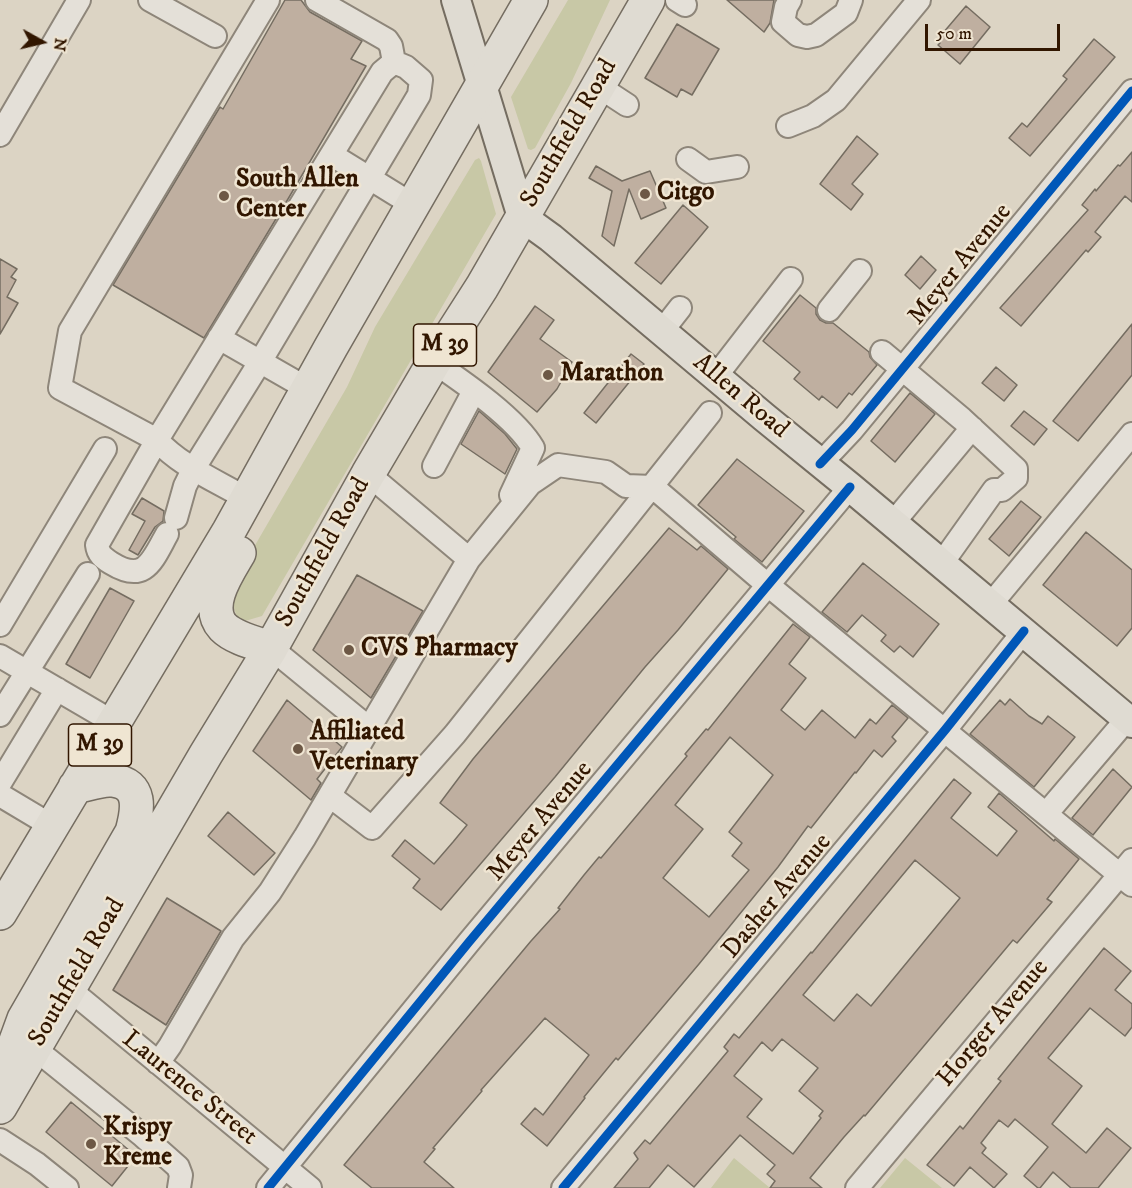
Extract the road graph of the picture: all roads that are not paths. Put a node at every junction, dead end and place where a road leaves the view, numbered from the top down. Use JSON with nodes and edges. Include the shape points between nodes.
{"nodes":[{"id":1,"x":79,"y":0,"type":"edge"},
{"id":2,"x":150,"y":0,"type":"edge"},
{"id":3,"x":268,"y":0,"type":"edge"},
{"id":4,"x":317,"y":0,"type":"edge"},
{"id":5,"x":456,"y":0,"type":"edge"},
{"id":6,"x":531,"y":0,"type":"edge"},
{"id":7,"x":648,"y":0,"type":"edge"},
{"id":8,"x":790,"y":0,"type":"edge"},
{"id":9,"x":851,"y":0,"type":"edge"},
{"id":10,"x":919,"y":0,"type":"edge"},
{"id":11,"x":215,"y":36,"type":"dead end"},
{"id":12,"x":394,"y":62,"type":"junction"},
{"id":13,"x":482,"y":85,"type":"junction"},
{"id":14,"x":597,"y":86,"type":"junction"},
{"id":15,"x":1132,"y":91,"type":"edge"},
{"id":16,"x":627,"y":105,"type":"dead end"},
{"id":17,"x":788,"y":126,"type":"dead end"},
{"id":18,"x":0,"y":135,"type":"edge"},
{"id":19,"x":332,"y":155,"type":"junction"},
{"id":20,"x":688,"y":159,"type":"dead end"},
{"id":21,"x":737,"y":167,"type":"dead end"},
{"id":22,"x":369,"y":177,"type":"junction"},
{"id":23,"x":413,"y":205,"type":"junction"},
{"id":24,"x":522,"y":217,"type":"junction"},
{"id":25,"x":860,"y":271,"type":"dead end"},
{"id":26,"x":791,"y":279,"type":"dead end"},
{"id":27,"x":355,"y":305,"type":"junction"},
{"id":28,"x":680,"y":308,"type":"dead end"},
{"id":29,"x":829,"y":310,"type":"dead end"},
{"id":30,"x":662,"y":332,"type":"junction"},
{"id":31,"x":219,"y":338,"type":"junction"},
{"id":32,"x":882,"y":352,"type":"dead end"},
{"id":33,"x":260,"y":362,"type":"junction"},
{"id":34,"x":434,"y":362,"type":"junction"},
{"id":35,"x":904,"y":368,"type":"junction"},
{"id":36,"x":716,"y":376,"type":"junction"},
{"id":37,"x":308,"y":389,"type":"junction"},
{"id":38,"x":474,"y":391,"type":"junction"},
{"id":39,"x":710,"y":413,"type":"dead end"},
{"id":40,"x":972,"y":428,"type":"junction"},
{"id":41,"x":1132,"y":434,"type":"edge"},
{"id":42,"x":157,"y":440,"type":"junction"},
{"id":43,"x":105,"y":449,"type":"dead end"},
{"id":44,"x":820,"y":464,"type":"junction"},
{"id":45,"x":434,"y":466,"type":"dead end"},
{"id":46,"x":194,"y":468,"type":"junction"},
{"id":47,"x":368,"y":474,"type":"junction"},
{"id":48,"x":653,"y":487,"type":"junction"},
{"id":49,"x":850,"y":487,"type":"junction"},
{"id":50,"x":247,"y":499,"type":"junction"},
{"id":51,"x":496,"y":518,"type":"junction"},
{"id":52,"x":893,"y":523,"type":"junction"},
{"id":53,"x":470,"y":559,"type":"junction"},
{"id":54,"x":942,"y":563,"type":"junction"},
{"id":55,"x":88,"y":574,"type":"dead end"},
{"id":56,"x":768,"y":585,"type":"junction"},
{"id":57,"x":991,"y":604,"type":"junction"},
{"id":58,"x":0,"y":625,"type":"edge"},
{"id":59,"x":1024,"y":632,"type":"junction"},
{"id":60,"x":271,"y":648,"type":"junction"},
{"id":61,"x":0,"y":656,"type":"edge"},
{"id":62,"x":28,"y":672,"type":"junction"},
{"id":63,"x":57,"y":689,"type":"junction"},
{"id":64,"x":0,"y":715,"type":"edge"},
{"id":65,"x":1129,"y":721,"type":"edge"},
{"id":66,"x":113,"y":722,"type":"junction"},
{"id":67,"x":370,"y":729,"type":"junction"},
{"id":68,"x":945,"y":730,"type":"junction"},
{"id":69,"x":0,"y":783,"type":"edge"},
{"id":70,"x":75,"y":787,"type":"junction"},
{"id":71,"x":0,"y":795,"type":"edge"},
{"id":72,"x":330,"y":796,"type":"junction"},
{"id":73,"x":1046,"y":814,"type":"junction"},
{"id":74,"x":52,"y":826,"type":"junction"},
{"id":75,"x":1128,"y":873,"type":"edge"},
{"id":76,"x":0,"y":914,"type":"edge"},
{"id":77,"x":69,"y":989,"type":"junction"},
{"id":78,"x":34,"y":1048,"type":"junction"},
{"id":79,"x":158,"y":1062,"type":"junction"},
{"id":80,"x":0,"y":1106,"type":"edge"},
{"id":81,"x":0,"y":1140,"type":"edge"},
{"id":82,"x":285,"y":1168,"type":"junction"},
{"id":83,"x":67,"y":1188,"type":"edge"},
{"id":84,"x":179,"y":1188,"type":"edge"},
{"id":85,"x":268,"y":1188,"type":"edge"},
{"id":86,"x":310,"y":1188,"type":"edge"},
{"id":87,"x":563,"y":1188,"type":"edge"},
{"id":88,"x":856,"y":1188,"type":"edge"}],
"edges":[{"from":1,"to":18,"type":"street"},
{"from":2,"to":11,"type":"street"},
{"from":3,"to":42,"type":"street","via":[[70,331],[60,388]]},
{"from":4,"to":12,"type":"street","via":[[387,40]]},
{"from":5,"to":13,"type":"main road"},
{"from":6,"to":13,"type":"highway","number":"M 39"},
{"from":7,"to":14,"type":"highway","name":"Southfield Road","number":"M 39"},
{"from":8,"to":9,"type":"street","via":[[783,21],[798,35],[807,37],[816,35],[846,13]]},
{"from":10,"to":17,"type":"street","via":[[836,100],[813,116]]},
{"from":12,"to":19,"type":"street","via":[[382,72]]},
{"from":12,"to":22,"type":"street","via":[[421,80],[419,95]]},
{"from":13,"to":23,"type":"highway","number":"M 39"},
{"from":13,"to":24,"type":"main road"},
{"from":14,"to":16,"type":"street"},
{"from":14,"to":24,"type":"highway","name":"Southfield Road","number":"M 39"},
{"from":15,"to":35,"type":"street","name":"Meyer Avenue"},
{"from":19,"to":22,"type":"street"},
{"from":19,"to":31,"type":"street"},
{"from":20,"to":21,"type":"street","via":[[706,172]]},
{"from":22,"to":23,"type":"street"},
{"from":22,"to":33,"type":"street"},
{"from":23,"to":27,"type":"highway","number":"M 39"},
{"from":24,"to":30,"type":"main road","name":"Allen Road"},
{"from":24,"to":34,"type":"highway","name":"Southfield Road","number":"M 39"},
{"from":25,"to":29,"type":"street"},
{"from":26,"to":36,"type":"street"},
{"from":27,"to":37,"type":"highway","number":"M 39"},
{"from":27,"to":60,"type":"highway","via":[[345,366],[217,597],[216,611],[223,626]]},
{"from":28,"to":30,"type":"street"},
{"from":30,"to":36,"type":"main road","name":"Allen Road"},
{"from":31,"to":33,"type":"street"},
{"from":31,"to":42,"type":"street"},
{"from":32,"to":35,"type":"street"},
{"from":33,"to":37,"type":"street"},
{"from":33,"to":46,"type":"street"},
{"from":34,"to":38,"type":"street"},
{"from":34,"to":47,"type":"highway","name":"Southfield Road","number":"M 39"},
{"from":35,"to":40,"type":"street"},
{"from":35,"to":44,"type":"street","name":"Meyer Avenue"},
{"from":36,"to":44,"type":"main road","name":"Allen Road"},
{"from":37,"to":50,"type":"highway","number":"M 39"},
{"from":38,"to":45,"type":"street"},
{"from":38,"to":51,"type":"street","via":[[526,435],[533,448]]},
{"from":39,"to":48,"type":"street"},
{"from":40,"to":52,"type":"street"},
{"from":40,"to":54,"type":"street","via":[[1016,469],[1016,478],[1002,490],[994,490]]},
{"from":41,"to":57,"type":"street"},
{"from":42,"to":46,"type":"street"},
{"from":42,"to":46,"type":"street","via":[[97,545],[100,555],[127,572],[144,568],[153,560]]},
{"from":43,"to":58,"type":"street"},
{"from":44,"to":49,"type":"main road","name":"Allen Road"},
{"from":46,"to":50,"type":"street"},
{"from":47,"to":53,"type":"street"},
{"from":47,"to":60,"type":"highway","name":"Southfield Road","number":"M 39"},
{"from":48,"to":51,"type":"street","via":[[626,486],[606,472],[558,465],[530,484]]},
{"from":48,"to":56,"type":"street"},
{"from":48,"to":72,"type":"street","via":[[455,734],[372,828]]},
{"from":49,"to":52,"type":"main road","name":"Allen Road"},
{"from":49,"to":56,"type":"street","name":"Meyer Avenue"},
{"from":50,"to":66,"type":"highway","number":"M 39"},
{"from":51,"to":53,"type":"street"},
{"from":52,"to":54,"type":"main road","name":"Allen Road"},
{"from":53,"to":67,"type":"street"},
{"from":54,"to":57,"type":"main road","name":"Allen Road"},
{"from":55,"to":62,"type":"street"},
{"from":56,"to":68,"type":"street"},
{"from":56,"to":82,"type":"street","name":"Meyer Avenue"},
{"from":57,"to":59,"type":"main road","name":"Allen Road"},
{"from":59,"to":65,"type":"main road","name":"Allen Road"},
{"from":59,"to":68,"type":"street","name":"Dasher Avenue"},
{"from":60,"to":67,"type":"street"},
{"from":60,"to":77,"type":"highway","name":"Southfield Road","number":"M 39"},
{"from":61,"to":62,"type":"street"},
{"from":62,"to":63,"type":"street"},
{"from":62,"to":64,"type":"street"},
{"from":63,"to":66,"type":"street"},
{"from":63,"to":69,"type":"street"},
{"from":65,"to":73,"type":"street"},
{"from":66,"to":70,"type":"highway","number":"M 39"},
{"from":67,"to":72,"type":"street"},
{"from":68,"to":73,"type":"street"},
{"from":68,"to":87,"type":"street","name":"Dasher Avenue"},
{"from":70,"to":74,"type":"highway","number":"M 39"},
{"from":70,"to":80,"type":"highway","via":[[110,780],[121,782],[136,796],[137,813],[132,832],[24,1019],[7,1061]]},
{"from":71,"to":74,"type":"street"},
{"from":72,"to":79,"type":"street","via":[[270,892],[233,938]]},
{"from":73,"to":75,"type":"street"},
{"from":74,"to":76,"type":"highway","number":"M 39"},
{"from":75,"to":88,"type":"street","name":"Horger Avenue"},
{"from":77,"to":78,"type":"highway","name":"Southfield Road","number":"M 39"},
{"from":77,"to":79,"type":"street","name":"Laurence Street"},
{"from":78,"to":80,"type":"highway","name":"Southfield Road","number":"M 39"},
{"from":78,"to":84,"type":"street","via":[[178,1167]]},
{"from":79,"to":82,"type":"street","name":"Laurence Street"},
{"from":81,"to":83,"type":"street"},
{"from":82,"to":85,"type":"street","name":"Meyer Avenue"},
{"from":82,"to":86,"type":"street","name":"Laurence Street"}]}
